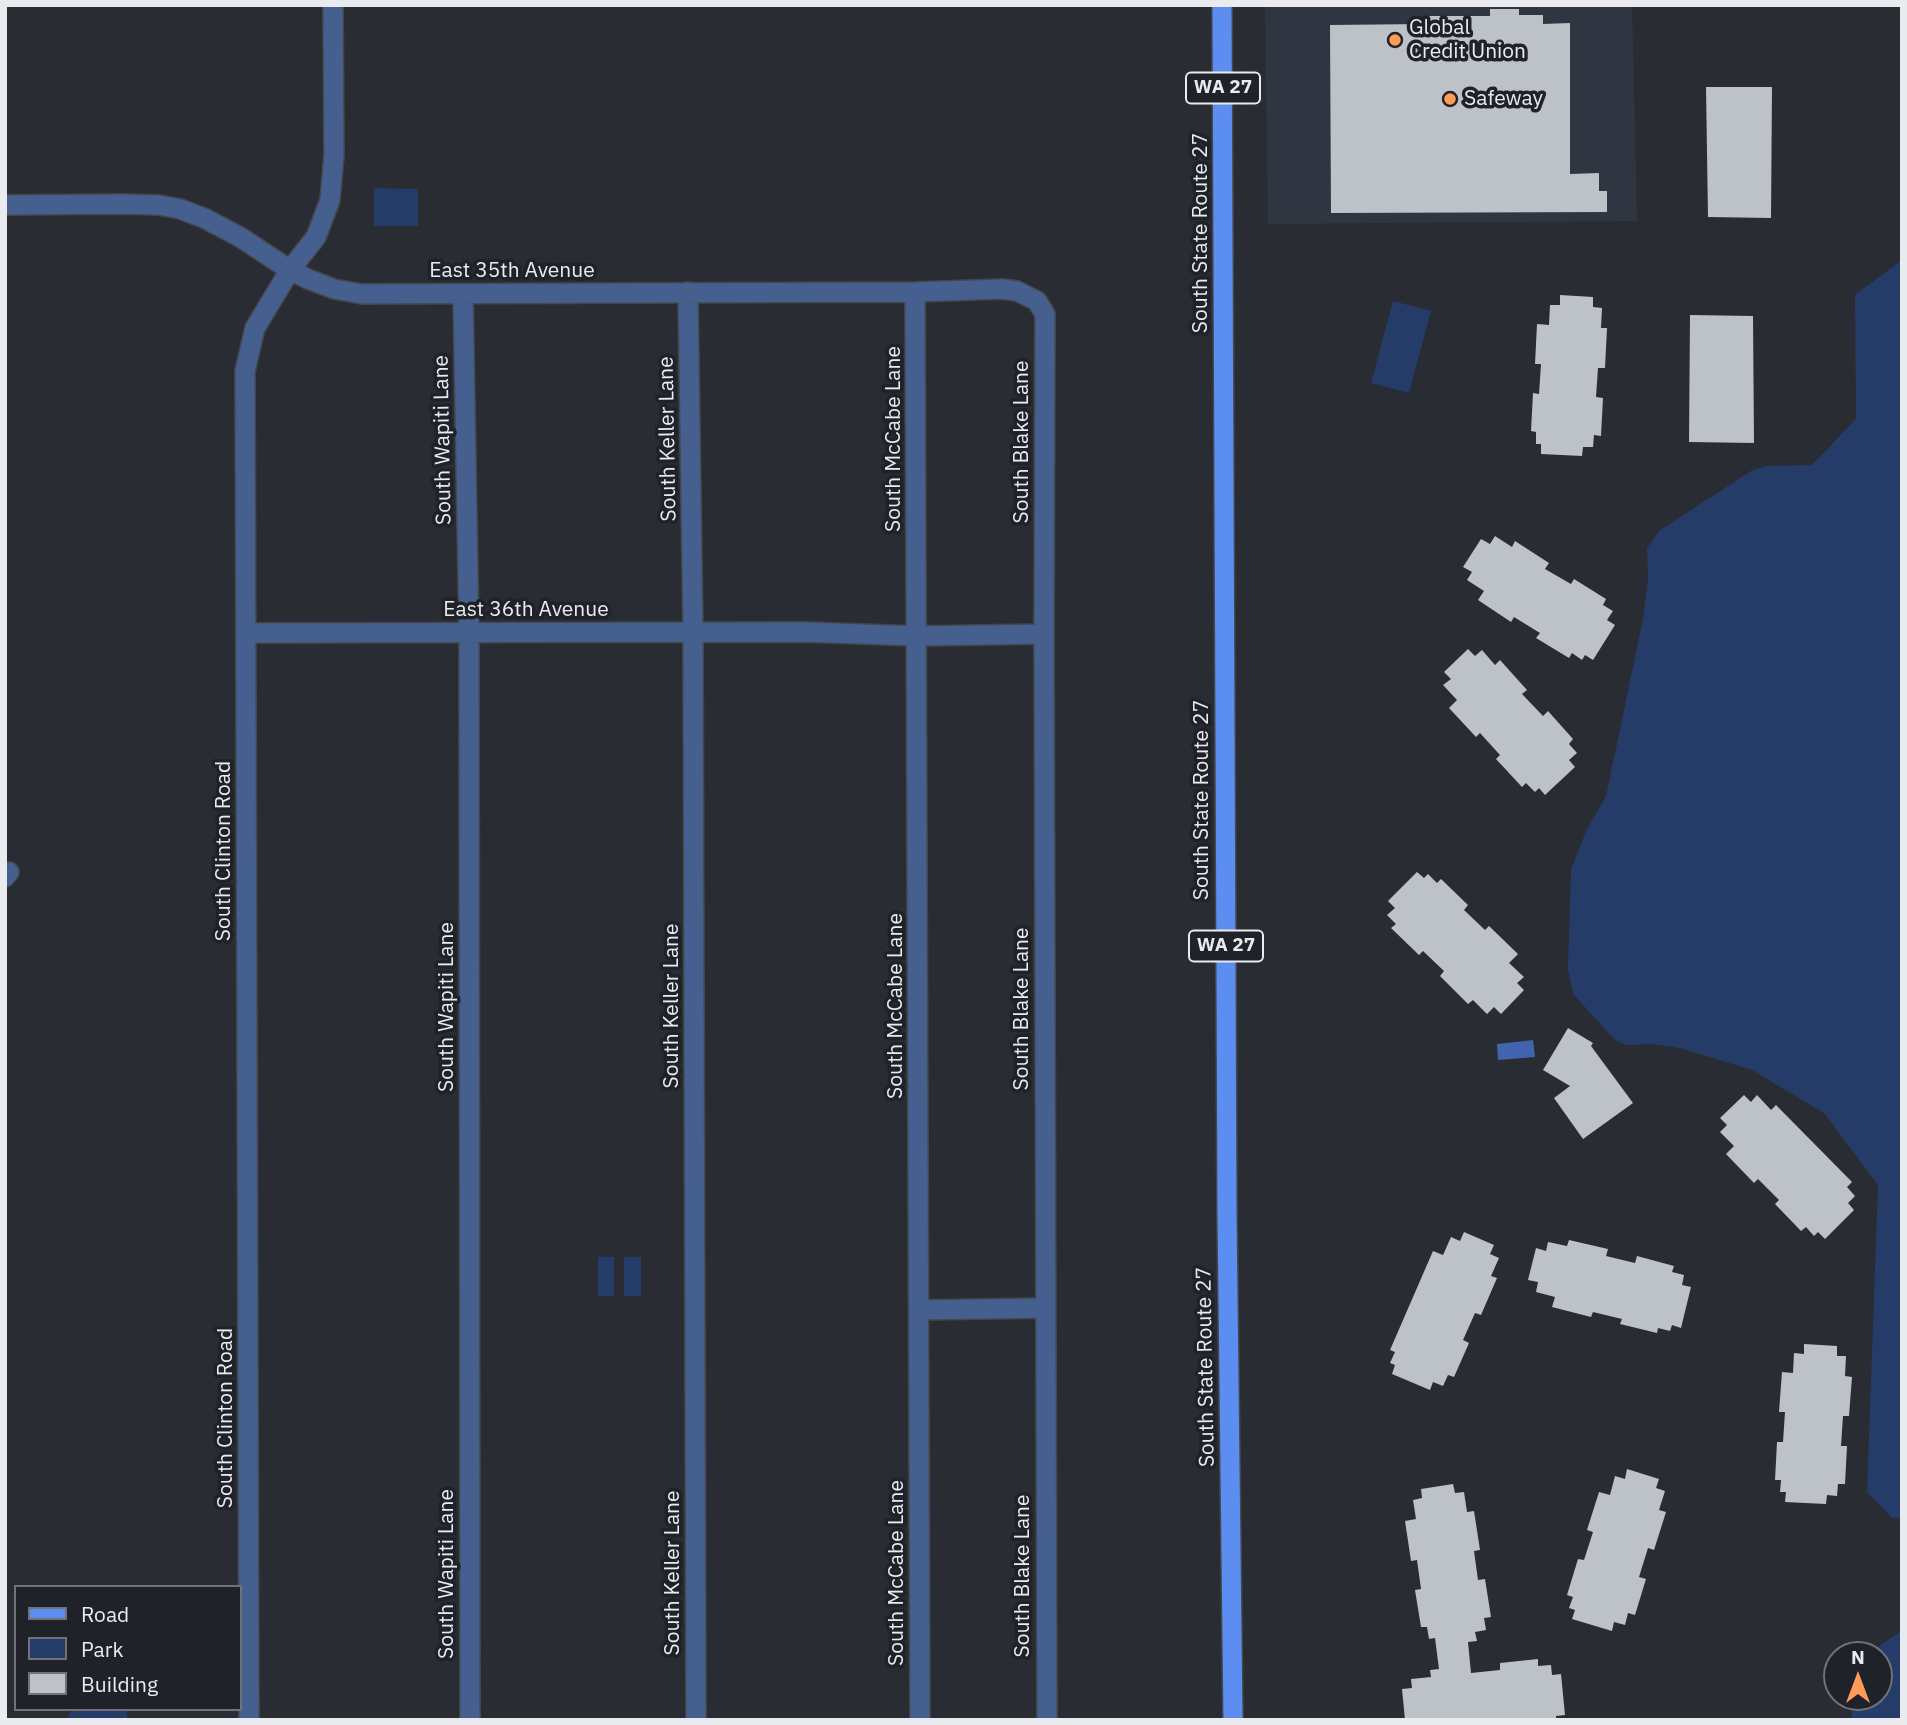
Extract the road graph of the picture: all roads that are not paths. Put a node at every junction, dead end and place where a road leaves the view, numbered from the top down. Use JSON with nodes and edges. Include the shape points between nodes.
{"nodes":[{"id":1,"x":333,"y":5,"type":"edge"},
{"id":2,"x":1222,"y":5,"type":"edge"},
{"id":3,"x":5,"y":205,"type":"edge"},
{"id":4,"x":290,"y":270,"type":"junction"},
{"id":5,"x":688,"y":292,"type":"junction"},
{"id":6,"x":915,"y":292,"type":"junction"},
{"id":7,"x":463,"y":294,"type":"junction"},
{"id":8,"x":1037,"y":300,"type":"joint"},
{"id":9,"x":469,"y":632,"type":"junction"},
{"id":10,"x":693,"y":632,"type":"junction"},
{"id":11,"x":246,"y":633,"type":"junction"},
{"id":12,"x":1044,"y":634,"type":"junction"},
{"id":13,"x":918,"y":636,"type":"junction"},
{"id":14,"x":1045,"y":1308,"type":"junction"},
{"id":15,"x":920,"y":1310,"type":"junction"},
{"id":16,"x":249,"y":1720,"type":"edge"},
{"id":17,"x":470,"y":1720,"type":"edge"},
{"id":18,"x":696,"y":1720,"type":"edge"},
{"id":19,"x":920,"y":1720,"type":"edge"},
{"id":20,"x":1047,"y":1720,"type":"edge"},
{"id":21,"x":1233,"y":1720,"type":"edge"}],
"edges":[{"from":1,"to":4,"type":"street","name":"South Clinton Road","via":[[330,201],[316,237]]},
{"from":2,"to":21,"type":"main road","name":"South State Route 27","number":"WA 27"},
{"from":3,"to":4,"type":"street","name":"East 35th Avenue","via":[[122,204],[180,209],[240,237]]},
{"from":4,"to":7,"type":"street","name":"East 35th Avenue","via":[[334,289],[362,294]]},
{"from":4,"to":11,"type":"street","name":"South Clinton Road","via":[[256,328],[245,371]]},
{"from":5,"to":6,"type":"street","name":"East 35th Avenue"},
{"from":5,"to":7,"type":"street","name":"East 35th Avenue"},
{"from":5,"to":10,"type":"street","name":"South Keller Lane"},
{"from":6,"to":8,"type":"street","name":"East 35th Avenue","via":[[1002,289]]},
{"from":6,"to":13,"type":"street","name":"South McCabe Lane"},
{"from":7,"to":9,"type":"street","name":"South Wapiti Lane"},
{"from":8,"to":12,"type":"street","name":"South Blake Lane","via":[[1045,314]]},
{"from":9,"to":10,"type":"street","name":"East 36th Avenue"},
{"from":9,"to":11,"type":"street","name":"East 36th Avenue"},
{"from":9,"to":17,"type":"street","name":"South Wapiti Lane"},
{"from":10,"to":13,"type":"street","name":"East 36th Avenue"},
{"from":10,"to":18,"type":"street","name":"South Keller Lane"},
{"from":11,"to":16,"type":"street","name":"South Clinton Road"},
{"from":12,"to":13,"type":"street","name":"East 36th Avenue"},
{"from":12,"to":14,"type":"street","name":"South Blake Lane"},
{"from":13,"to":15,"type":"street","name":"South McCabe Lane"},
{"from":14,"to":15,"type":"street"},
{"from":14,"to":20,"type":"street","name":"South Blake Lane"},
{"from":15,"to":19,"type":"street","name":"South McCabe Lane"}]}
